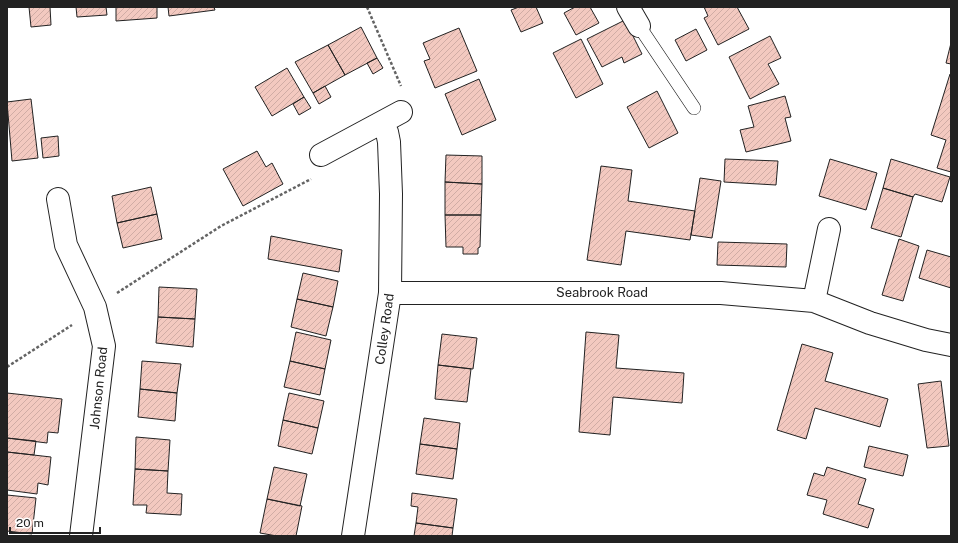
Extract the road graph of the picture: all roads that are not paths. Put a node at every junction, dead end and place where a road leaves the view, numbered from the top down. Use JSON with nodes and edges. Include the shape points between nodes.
{"nodes":[{"id":1,"x":628,"y":7,"type":"edge"},
{"id":2,"x":639,"y":26,"type":"joint"},
{"id":3,"x":694,"y":108,"type":"dead end"},
{"id":4,"x":401,"y":112,"type":"road end"},
{"id":5,"x":381,"y":123,"type":"junction"},
{"id":6,"x":321,"y":155,"type":"road end"},
{"id":7,"x":58,"y":198,"type":"dead end"},
{"id":8,"x":829,"y":228,"type":"dead end"},
{"id":9,"x":390,"y":293,"type":"junction"},
{"id":10,"x":814,"y":301,"type":"junction"},
{"id":11,"x":951,"y":345,"type":"edge"},
{"id":12,"x":81,"y":536,"type":"edge"},
{"id":13,"x":352,"y":536,"type":"edge"}],
"edges":[{"from":1,"to":2,"type":"street"},
{"from":2,"to":3,"type":"lane"},
{"from":4,"to":5,"type":"street"},
{"from":5,"to":6,"type":"street"},
{"from":5,"to":9,"type":"street","name":"Colley Road","via":[[387,132],[389,142]]},
{"from":7,"to":12,"type":"street","name":"Johnson Road","via":[[66,245],[95,307],[104,346]]},
{"from":8,"to":10,"type":"street"},
{"from":9,"to":10,"type":"street","name":"Seabrook Road","via":[[721,293]]},
{"from":9,"to":13,"type":"street","name":"Colley Road"},
{"from":10,"to":11,"type":"street","name":"Seabrook Road","via":[[870,323]]}]}
